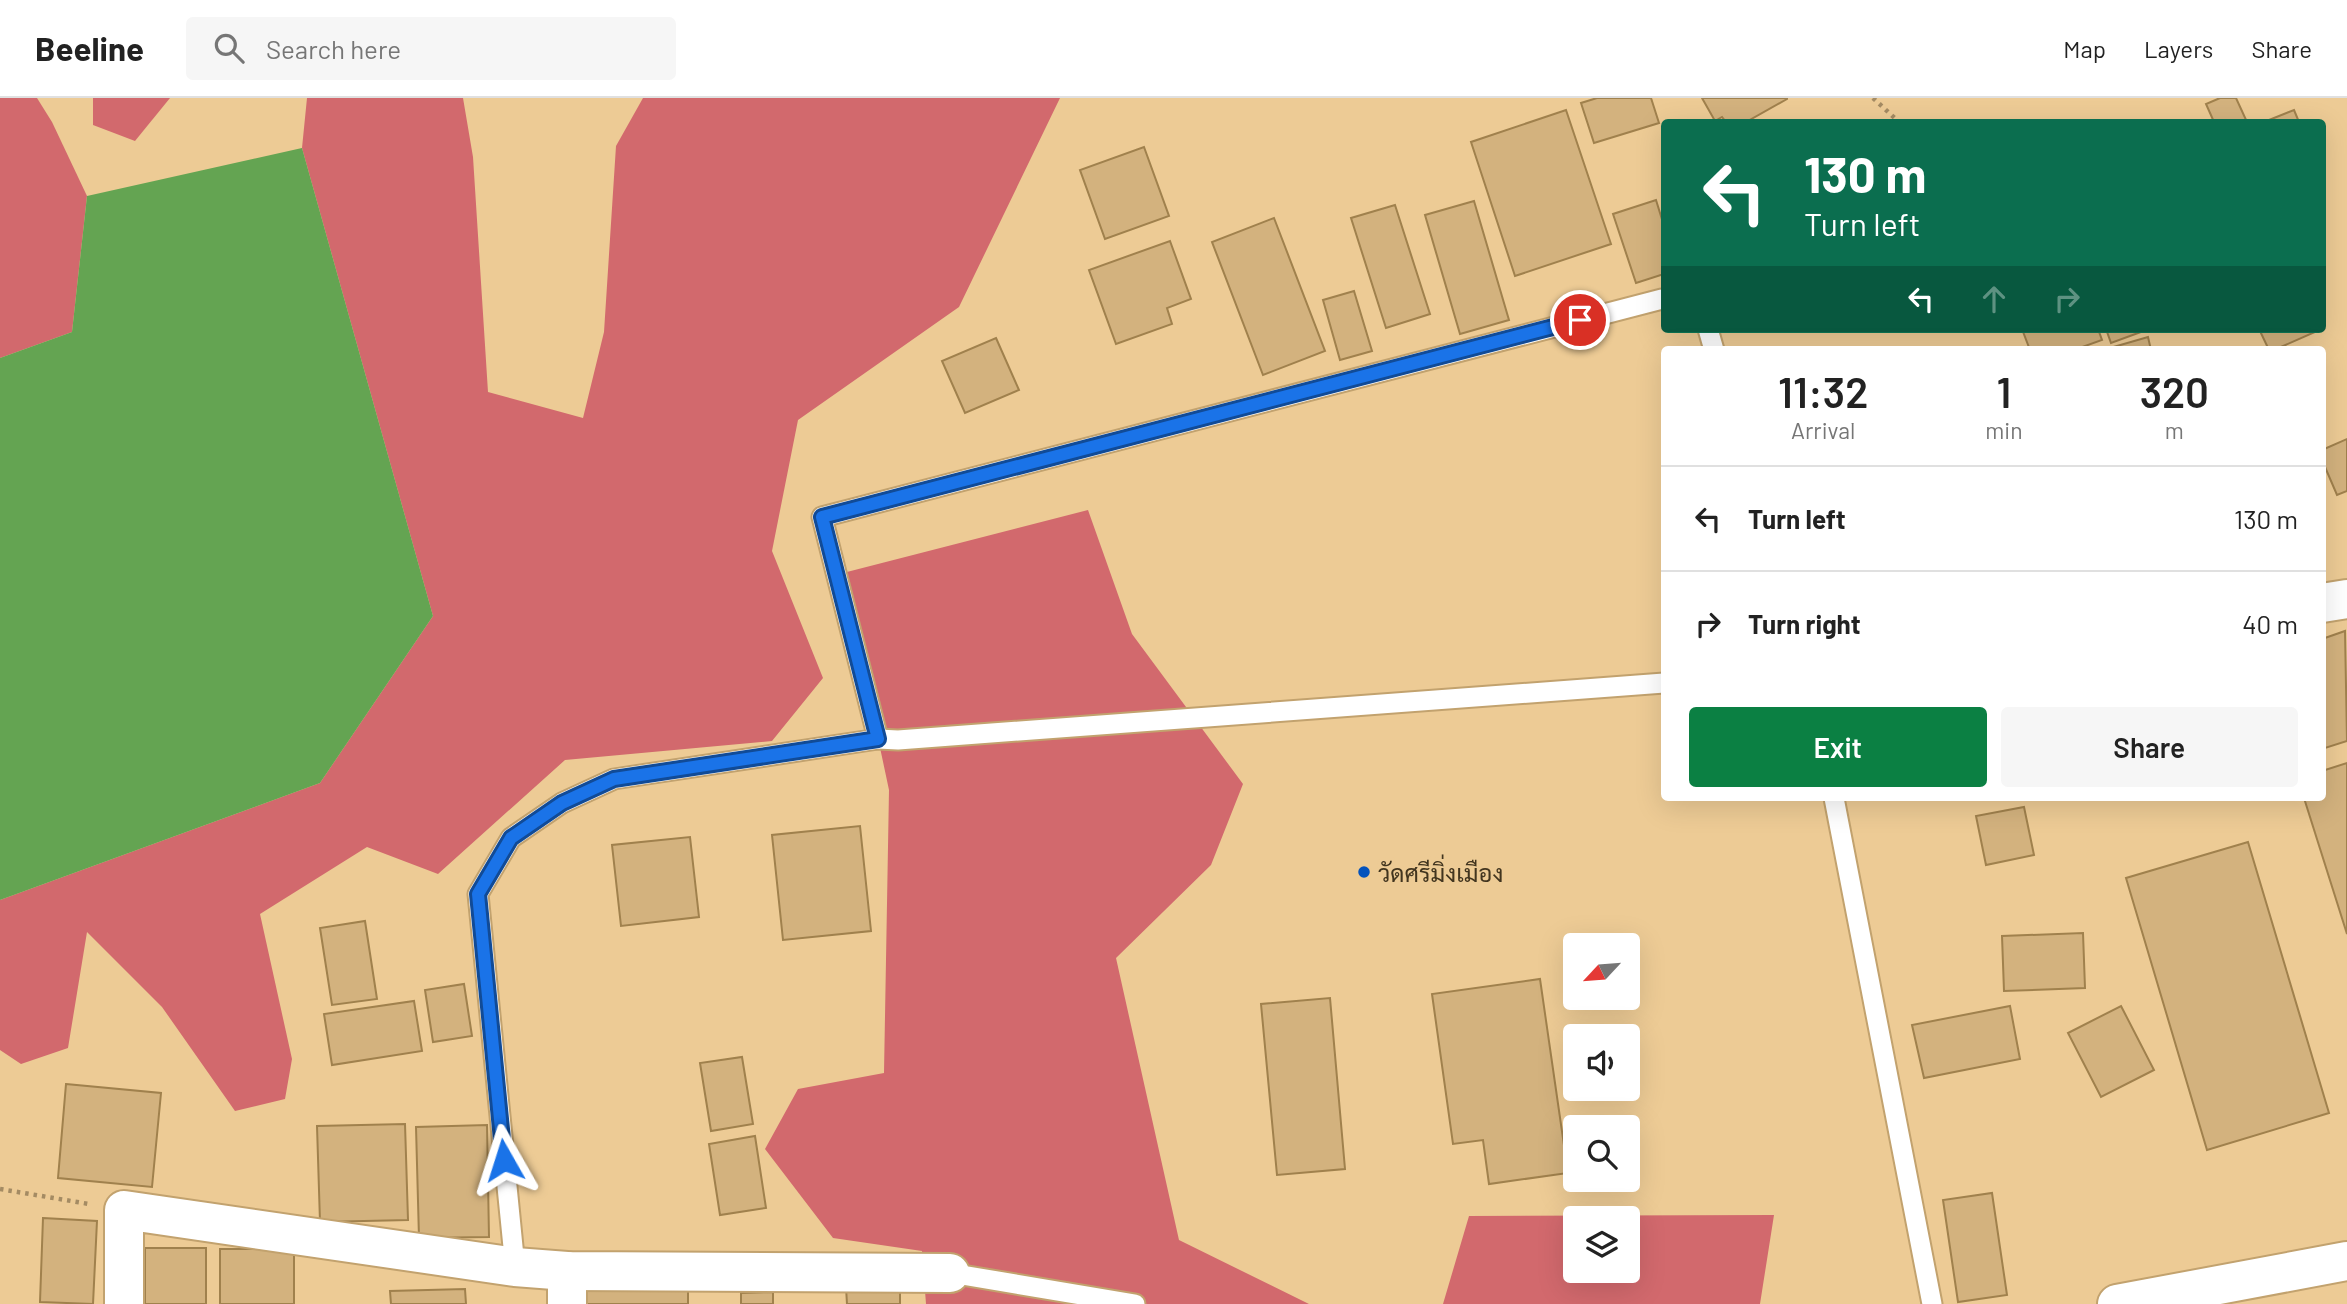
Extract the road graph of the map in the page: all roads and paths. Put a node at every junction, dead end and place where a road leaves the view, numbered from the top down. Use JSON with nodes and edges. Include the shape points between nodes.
{"nodes":[{"id":1,"x":1872,"y":98,"type":"edge"},
{"id":2,"x":1896,"y":119,"type":"edge"},
{"id":3,"x":1661,"y":300,"type":"edge"},
{"id":4,"x":2347,"y":599,"type":"edge"},
{"id":5,"x":2326,"y":602,"type":"edge"},
{"id":6,"x":1661,"y":683,"type":"edge"},
{"id":7,"x":878,"y":739,"type":"junction"},
{"id":8,"x":1835,"y":801,"type":"edge"},
{"id":9,"x":0,"y":1189,"type":"edge"},
{"id":10,"x":124,"y":1210,"type":"junction"},
{"id":11,"x":2347,"y":1261,"type":"edge"},
{"id":12,"x":515,"y":1267,"type":"junction"},
{"id":13,"x":950,"y":1273,"type":"joint"},
{"id":14,"x":567,"y":1287,"type":"edge"},
{"id":15,"x":124,"y":1304,"type":"edge"},
{"id":16,"x":1135,"y":1304,"type":"edge"},
{"id":17,"x":1932,"y":1304,"type":"edge"},
{"id":18,"x":2117,"y":1304,"type":"edge"}],
"edges":[{"from":1,"to":2,"type":"path"},
{"from":3,"to":7,"type":"lane","via":[[822,517]]},
{"from":4,"to":5,"type":"street"},
{"from":6,"to":7,"type":"lane"},
{"from":7,"to":12,"type":"lane","via":[[614,779],[562,803],[511,838],[478,894]]},
{"from":8,"to":17,"type":"lane"},
{"from":9,"to":10,"type":"path"},
{"from":10,"to":12,"type":"street"},
{"from":10,"to":15,"type":"street"},
{"from":11,"to":18,"type":"street"},
{"from":12,"to":14,"type":"street"},
{"from":13,"to":14,"type":"street"},
{"from":13,"to":16,"type":"lane"}]}
